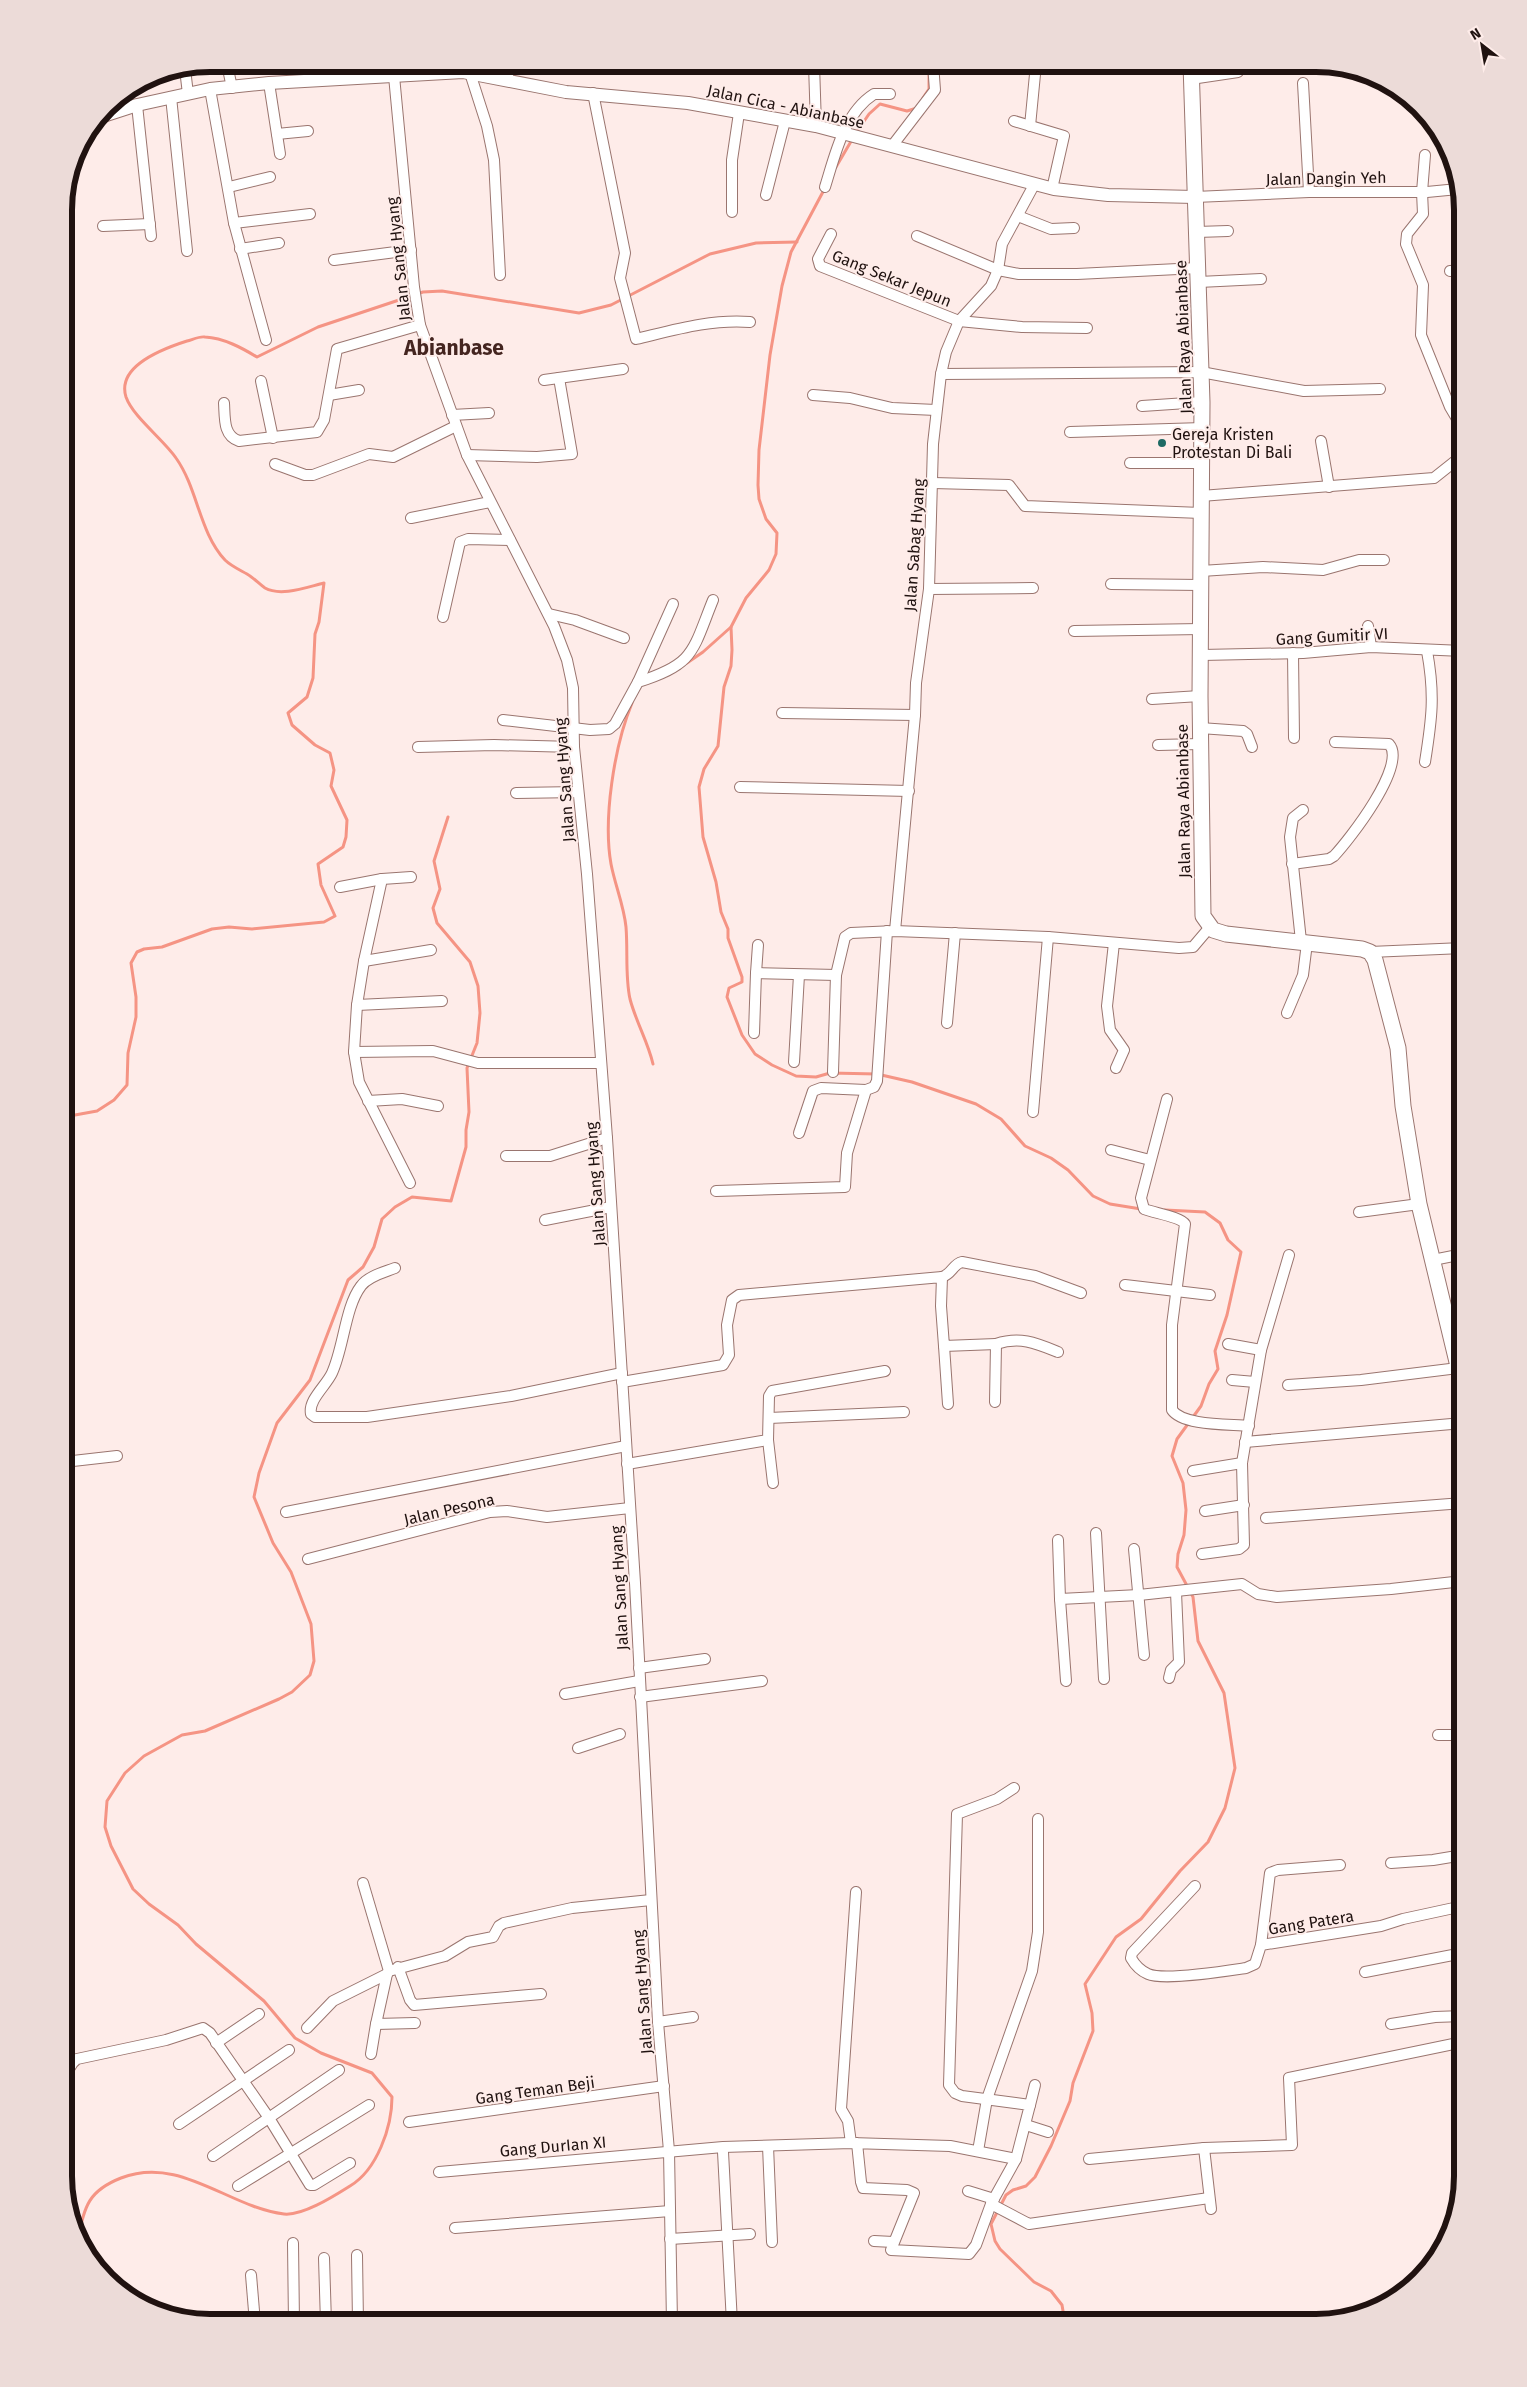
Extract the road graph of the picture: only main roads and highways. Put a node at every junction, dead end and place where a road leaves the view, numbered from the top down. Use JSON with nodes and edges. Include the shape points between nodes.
{"nodes":[{"id":1,"x":1191,"y":73,"type":"edge"},
{"id":2,"x":1454,"y":1351,"type":"edge"}],
"edges":[{"from":1,"to":2,"type":"main road","name":"Jalan Raya Abianbase","via":[[1203,428],[1200,744],[1204,916],[1210,927],[1226,934],[1370,952],[1384,988],[1398,1048],[1403,1106],[1419,1204]]}]}
